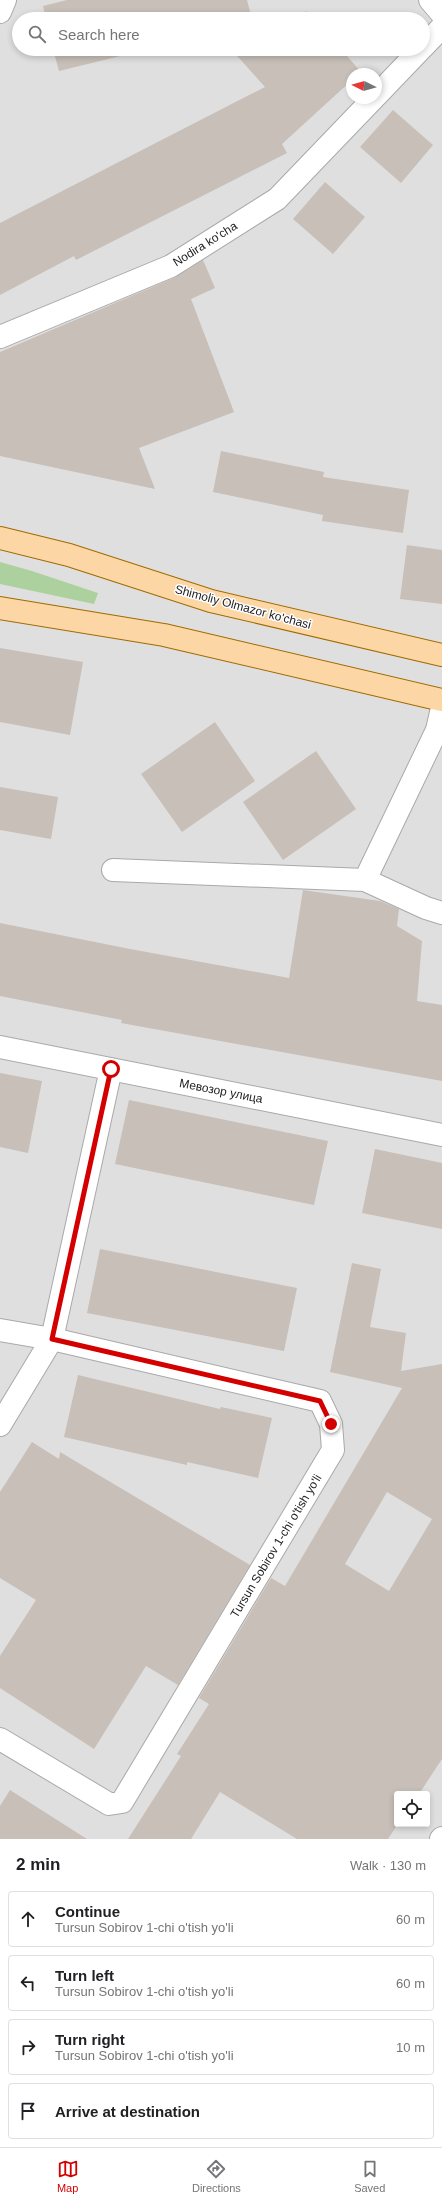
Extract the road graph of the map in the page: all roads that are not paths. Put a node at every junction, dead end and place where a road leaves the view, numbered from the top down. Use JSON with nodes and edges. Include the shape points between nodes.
{"nodes":[{"id":1,"x":5,"y":0,"type":"edge"},
{"id":2,"x":430,"y":0,"type":"edge"},
{"id":3,"x":0,"y":12,"type":"edge"},
{"id":4,"x":442,"y":14,"type":"edge"},
{"id":5,"x":442,"y":27,"type":"edge"},
{"id":6,"x":430,"y":40,"type":"edge"},
{"id":7,"x":414,"y":56,"type":"edge"},
{"id":8,"x":382,"y":90,"type":"edge"},
{"id":9,"x":368,"y":104,"type":"edge"},
{"id":10,"x":0,"y":337,"type":"edge"},
{"id":11,"x":0,"y":538,"type":"edge"},
{"id":12,"x":0,"y":608,"type":"edge"},
{"id":13,"x":442,"y":656,"type":"edge"},
{"id":14,"x":442,"y":700,"type":"edge"},
{"id":15,"x":442,"y":708,"type":"edge"},
{"id":16,"x":113,"y":870,"type":"dead end"},
{"id":17,"x":365,"y":880,"type":"junction"},
{"id":18,"x":442,"y":913,"type":"edge"},
{"id":19,"x":0,"y":1047,"type":"edge"},
{"id":20,"x":111,"y":1069,"type":"junction"},
{"id":21,"x":442,"y":1135,"type":"edge"},
{"id":22,"x":0,"y":1330,"type":"edge"},
{"id":23,"x":52,"y":1339,"type":"junction"},
{"id":24,"x":0,"y":1426,"type":"edge"},
{"id":25,"x":0,"y":1739,"type":"edge"}],
"edges":[{"from":1,"to":3,"type":"street"},
{"from":2,"to":4,"type":"street"},
{"from":5,"to":6,"type":"street","name":"Nodira ko'cha"},
{"from":7,"to":8,"type":"street","name":"Nodira ko'cha"},
{"from":9,"to":10,"type":"street","name":"Nodira ko'cha","via":[[277,199],[171,266]]},
{"from":11,"to":13,"type":"main road","name":"Shimoliy Olmazor ko'chasi","via":[[69,555],[211,601]]},
{"from":12,"to":14,"type":"main road","via":[[164,635]]},
{"from":15,"to":17,"type":"street","via":[[437,730]]},
{"from":16,"to":17,"type":"street"},
{"from":17,"to":18,"type":"street"},
{"from":19,"to":20,"type":"street","name":"Мевозор улица"},
{"from":20,"to":21,"type":"street","name":"Мевозор улица"},
{"from":20,"to":23,"type":"street"},
{"from":22,"to":23,"type":"street","name":"Tursun Sobirov 1-chi o'tish yo'li"},
{"from":23,"to":24,"type":"street"},
{"from":23,"to":25,"type":"street","name":"Tursun Sobirov 1-chi o'tish yo'li","via":[[320,1401],[331,1424],[333,1450],[122,1802],[109,1804]]}]}
